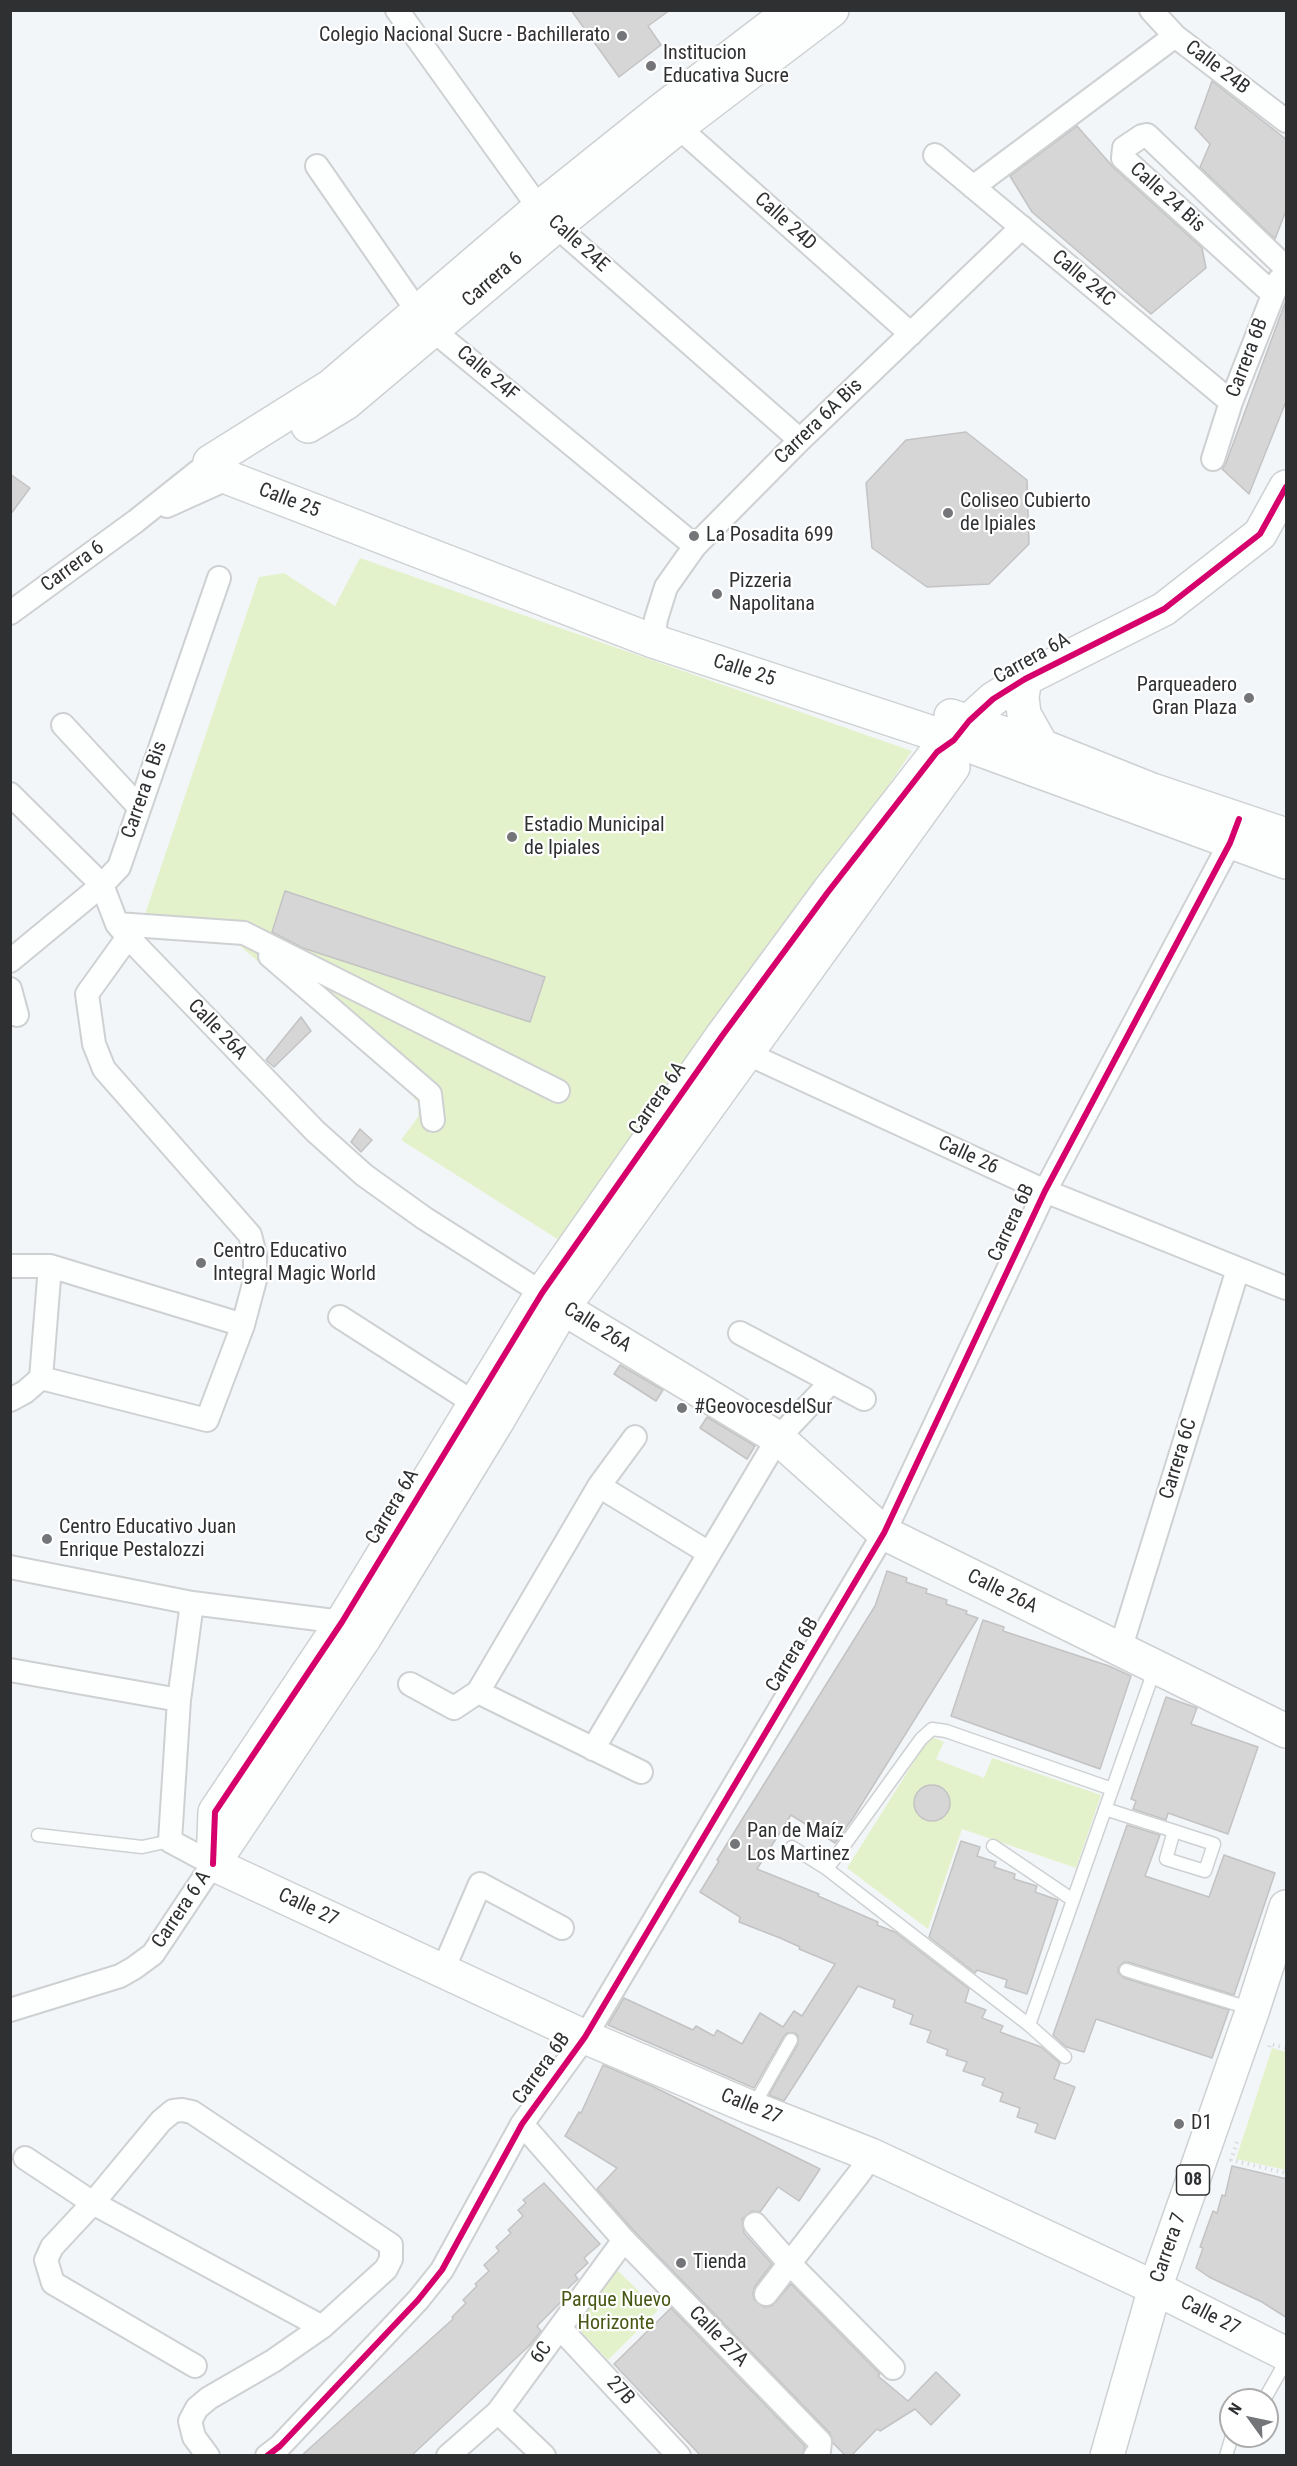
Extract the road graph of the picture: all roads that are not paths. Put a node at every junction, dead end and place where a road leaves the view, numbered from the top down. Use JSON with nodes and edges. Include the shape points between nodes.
{"nodes":[{"id":1,"x":397,"y":10,"type":"edge"},
{"id":2,"x":792,"y":10,"type":"edge"},
{"id":3,"x":1151,"y":10,"type":"edge"},
{"id":4,"x":826,"y":12,"type":"edge"},
{"id":5,"x":1175,"y":36,"type":"junction"},
{"id":6,"x":669,"y":119,"type":"junction"},
{"id":7,"x":1287,"y":121,"type":"edge"},
{"id":8,"x":935,"y":155,"type":"dead end"},
{"id":9,"x":317,"y":166,"type":"dead end"},
{"id":10,"x":974,"y":187,"type":"junction"},
{"id":11,"x":547,"y":217,"type":"junction"},
{"id":12,"x":1022,"y":227,"type":"junction"},
{"id":13,"x":1285,"y":263,"type":"edge"},
{"id":14,"x":1273,"y":294,"type":"junction"},
{"id":15,"x":426,"y":321,"type":"junction"},
{"id":16,"x":910,"y":334,"type":"junction"},
{"id":17,"x":1232,"y":402,"type":"junction"},
{"id":18,"x":800,"y":440,"type":"junction"},
{"id":19,"x":1213,"y":459,"type":"dead end"},
{"id":20,"x":231,"y":462,"type":"junction"},
{"id":21,"x":1287,"y":487,"type":"edge"},
{"id":22,"x":695,"y":546,"type":"junction"},
{"id":23,"x":219,"y":578,"type":"dead end"},
{"id":24,"x":10,"y":613,"type":"edge"},
{"id":25,"x":654,"y":630,"type":"junction"},
{"id":26,"x":1025,"y":679,"type":"junction"},
{"id":27,"x":63,"y":725,"type":"dead end"},
{"id":28,"x":961,"y":731,"type":"junction"},
{"id":29,"x":1042,"y":746,"type":"junction"},
{"id":30,"x":10,"y":794,"type":"edge"},
{"id":31,"x":139,"y":807,"type":"junction"},
{"id":32,"x":1235,"y":831,"type":"junction"},
{"id":33,"x":1287,"y":835,"type":"edge"},
{"id":34,"x":1287,"y":862,"type":"edge"},
{"id":35,"x":102,"y":885,"type":"junction"},
{"id":36,"x":123,"y":931,"type":"junction"},
{"id":37,"x":244,"y":933,"type":"junction"},
{"id":38,"x":10,"y":962,"type":"edge"},
{"id":39,"x":10,"y":988,"type":"edge"},
{"id":40,"x":17,"y":1016,"type":"dead end"},
{"id":41,"x":734,"y":1044,"type":"junction"},
{"id":42,"x":558,"y":1091,"type":"dead end"},
{"id":43,"x":434,"y":1120,"type":"dead end"},
{"id":44,"x":1045,"y":1191,"type":"junction"},
{"id":45,"x":10,"y":1266,"type":"edge"},
{"id":46,"x":50,"y":1266,"type":"junction"},
{"id":47,"x":1238,"y":1269,"type":"junction"},
{"id":48,"x":1287,"y":1288,"type":"edge"},
{"id":49,"x":553,"y":1300,"type":"junction"},
{"id":50,"x":340,"y":1317,"type":"dead end"},
{"id":51,"x":243,"y":1325,"type":"junction"},
{"id":52,"x":740,"y":1333,"type":"dead end"},
{"id":53,"x":41,"y":1378,"type":"junction"},
{"id":54,"x":831,"y":1382,"type":"junction"},
{"id":55,"x":864,"y":1399,"type":"dead end"},
{"id":56,"x":10,"y":1400,"type":"edge"},
{"id":57,"x":487,"y":1411,"type":"junction"},
{"id":58,"x":635,"y":1437,"type":"dead end"},
{"id":59,"x":778,"y":1438,"type":"junction"},
{"id":60,"x":599,"y":1486,"type":"junction"},
{"id":61,"x":884,"y":1533,"type":"junction"},
{"id":62,"x":709,"y":1552,"type":"junction"},
{"id":63,"x":10,"y":1567,"type":"edge"},
{"id":64,"x":192,"y":1603,"type":"junction"},
{"id":65,"x":354,"y":1629,"type":"junction"},
{"id":66,"x":1120,"y":1650,"type":"junction"},
{"id":67,"x":1155,"y":1666,"type":"junction"},
{"id":68,"x":10,"y":1670,"type":"edge"},
{"id":69,"x":410,"y":1684,"type":"dead end"},
{"id":70,"x":478,"y":1692,"type":"junction"},
{"id":71,"x":179,"y":1700,"type":"junction"},
{"id":72,"x":1287,"y":1731,"type":"edge"},
{"id":73,"x":592,"y":1749,"type":"junction"},
{"id":74,"x":641,"y":1772,"type":"dead end"},
{"id":75,"x":1112,"y":1789,"type":"junction"},
{"id":76,"x":1105,"y":1809,"type":"junction"},
{"id":77,"x":1174,"y":1831,"type":"dead end"},
{"id":78,"x":38,"y":1835,"type":"dead end"},
{"id":79,"x":170,"y":1841,"type":"junction"},
{"id":80,"x":993,"y":1846,"type":"dead end"},
{"id":81,"x":792,"y":1847,"type":"dead end"},
{"id":82,"x":213,"y":1864,"type":"junction"},
{"id":83,"x":827,"y":1869,"type":"junction"},
{"id":84,"x":1073,"y":1900,"type":"junction"},
{"id":85,"x":1287,"y":1907,"type":"edge"},
{"id":86,"x":562,"y":1928,"type":"dead end"},
{"id":87,"x":443,"y":1970,"type":"junction"},
{"id":88,"x":1126,"y":1970,"type":"dead end"},
{"id":89,"x":1253,"y":2009,"type":"junction"},
{"id":90,"x":10,"y":2010,"type":"edge"},
{"id":91,"x":1029,"y":2025,"type":"junction"},
{"id":92,"x":585,"y":2037,"type":"junction"},
{"id":93,"x":791,"y":2040,"type":"dead end"},
{"id":94,"x":1065,"y":2057,"type":"dead end"},
{"id":95,"x":752,"y":2108,"type":"junction"},
{"id":96,"x":522,"y":2124,"type":"junction"},
{"id":97,"x":871,"y":2155,"type":"junction"},
{"id":98,"x":25,"y":2158,"type":"dead end"},
{"id":99,"x":93,"y":2203,"type":"junction"},
{"id":100,"x":755,"y":2224,"type":"dead end"},
{"id":101,"x":624,"y":2240,"type":"junction"},
{"id":102,"x":790,"y":2264,"type":"junction"},
{"id":103,"x":1155,"y":2288,"type":"junction"},
{"id":104,"x":766,"y":2294,"type":"dead end"},
{"id":105,"x":322,"y":2327,"type":"junction"},
{"id":106,"x":560,"y":2328,"type":"junction"},
{"id":107,"x":1287,"y":2354,"type":"edge"},
{"id":108,"x":1287,"y":2361,"type":"edge"},
{"id":109,"x":195,"y":2366,"type":"dead end"},
{"id":110,"x":893,"y":2368,"type":"dead end"},
{"id":111,"x":1271,"y":2388,"type":"edge"},
{"id":112,"x":498,"y":2412,"type":"junction"},
{"id":113,"x":818,"y":2449,"type":"edge"},
{"id":114,"x":273,"y":2451,"type":"edge"},
{"id":115,"x":208,"y":2456,"type":"edge"},
{"id":116,"x":448,"y":2456,"type":"edge"},
{"id":117,"x":544,"y":2456,"type":"edge"},
{"id":118,"x":679,"y":2456,"type":"edge"},
{"id":119,"x":1107,"y":2456,"type":"edge"}],
"edges":[{"from":1,"to":11,"type":"street","name":"Calle 24E"},
{"from":2,"to":6,"type":"street","name":"Carrera 6"},
{"from":3,"to":5,"type":"street","name":"Calle 24B"},
{"from":4,"to":6,"type":"street","name":"Carrera 6"},
{"from":5,"to":7,"type":"street","name":"Calle 24B"},
{"from":5,"to":10,"type":"street"},
{"from":6,"to":11,"type":"street","name":"Carrera 6"},
{"from":6,"to":16,"type":"street","name":"Calle 24D"},
{"from":8,"to":10,"type":"street","name":"Calle 24C"},
{"from":9,"to":15,"type":"street","name":"Calle 24F"},
{"from":10,"to":12,"type":"street","name":"Calle 24C"},
{"from":11,"to":15,"type":"street","name":"Carrera 6"},
{"from":11,"to":18,"type":"street","name":"Calle 24E"},
{"from":12,"to":16,"type":"street","name":"Carrera 6A Bis"},
{"from":12,"to":17,"type":"street","name":"Calle 24C"},
{"from":13,"to":14,"type":"street","name":"Carrera 6B"},
{"from":13,"to":14,"type":"street","name":"Calle 24 Bis","via":[[1147,135],[1124,148],[1123,158]]},
{"from":14,"to":17,"type":"street","name":"Carrera 6B"},
{"from":15,"to":20,"type":"street","name":"Carrera 6","via":[[346,403]]},
{"from":15,"to":22,"type":"street","name":"Calle 24F"},
{"from":16,"to":18,"type":"street","name":"Carrera 6A Bis"},
{"from":17,"to":19,"type":"street","name":"Carrera 6B"},
{"from":18,"to":22,"type":"street","name":"Carrera 6A Bis"},
{"from":20,"to":24,"type":"street","name":"Carrera 6","via":[[136,521]]},
{"from":20,"to":25,"type":"street","name":"Calle 25"},
{"from":21,"to":26,"type":"street","name":"Carrera 6A","via":[[1260,534],[1164,609]]},
{"from":22,"to":25,"type":"street","name":"Carrera 6A Bis","via":[[666,587]]},
{"from":23,"to":31,"type":"street","name":"Carrera 6 Bis"},
{"from":25,"to":28,"type":"street","name":"Calle 25"},
{"from":26,"to":28,"type":"street","name":"Carrera 6A","via":[[993,699]]},
{"from":26,"to":29,"type":"street","via":[[1024,714]]},
{"from":27,"to":31,"type":"street"},
{"from":28,"to":29,"type":"street","name":"Calle 25"},
{"from":28,"to":32,"type":"street","name":"Calle 25"},
{"from":28,"to":41,"type":"street","via":[[956,761]]},
{"from":29,"to":32,"type":"street","name":"Calle 25","via":[[1152,790]]},
{"from":30,"to":35,"type":"street","name":"Calle 26A"},
{"from":31,"to":35,"type":"street","name":"Carrera 6 Bis","via":[[119,867]]},
{"from":32,"to":33,"type":"street","name":"Calle 25"},
{"from":32,"to":34,"type":"street","name":"Calle 25"},
{"from":32,"to":44,"type":"street","name":"Carrera 6B"},
{"from":35,"to":36,"type":"street","name":"Calle 26A"},
{"from":35,"to":38,"type":"street","name":"Carrera 6 Bis"},
{"from":36,"to":37,"type":"street"},
{"from":36,"to":49,"type":"street","name":"Calle 26A","via":[[315,1131],[364,1175]]},
{"from":36,"to":51,"type":"street","via":[[87,994],[94,1044],[104,1069],[250,1235],[255,1280]]},
{"from":37,"to":42,"type":"street"},
{"from":37,"to":43,"type":"street","via":[[430,1094]]},
{"from":39,"to":40,"type":"street"},
{"from":41,"to":44,"type":"street","name":"Calle 26"},
{"from":41,"to":49,"type":"street"},
{"from":44,"to":47,"type":"street","name":"Calle 26"},
{"from":44,"to":61,"type":"street","name":"Carrera 6B"},
{"from":45,"to":46,"type":"street"},
{"from":46,"to":51,"type":"street"},
{"from":46,"to":53,"type":"street"},
{"from":47,"to":48,"type":"street","name":"Calle 26"},
{"from":47,"to":66,"type":"street","name":"Carrera 6C"},
{"from":49,"to":57,"type":"street"},
{"from":49,"to":59,"type":"street","name":"Calle 26A"},
{"from":50,"to":57,"type":"street"},
{"from":51,"to":53,"type":"street","via":[[207,1420]]},
{"from":52,"to":54,"type":"street"},
{"from":53,"to":56,"type":"street"},
{"from":54,"to":55,"type":"street"},
{"from":54,"to":59,"type":"street"},
{"from":57,"to":65,"type":"street"},
{"from":58,"to":60,"type":"street"},
{"from":59,"to":61,"type":"street","name":"Calle 26A"},
{"from":59,"to":62,"type":"street"},
{"from":60,"to":62,"type":"street"},
{"from":60,"to":70,"type":"street"},
{"from":61,"to":66,"type":"street","name":"Calle 26A"},
{"from":61,"to":92,"type":"street","name":"Carrera 6B"},
{"from":62,"to":73,"type":"street"},
{"from":63,"to":64,"type":"street"},
{"from":64,"to":65,"type":"street"},
{"from":64,"to":71,"type":"street"},
{"from":65,"to":82,"type":"street"},
{"from":66,"to":67,"type":"street","name":"Calle 26A"},
{"from":67,"to":72,"type":"street","name":"Calle 26A"},
{"from":67,"to":75,"type":"lane"},
{"from":68,"to":71,"type":"street"},
{"from":69,"to":70,"type":"street","via":[[454,1708]]},
{"from":70,"to":73,"type":"street"},
{"from":71,"to":79,"type":"street"},
{"from":73,"to":74,"type":"street"},
{"from":75,"to":76,"type":"lane"},
{"from":75,"to":83,"type":"lane","via":[[932,1729]]},
{"from":76,"to":77,"type":"lane"},
{"from":76,"to":84,"type":"lane"},
{"from":78,"to":79,"type":"lane","via":[[141,1847]]},
{"from":79,"to":82,"type":"street"},
{"from":80,"to":84,"type":"lane"},
{"from":81,"to":83,"type":"lane"},
{"from":82,"to":87,"type":"street","name":"Calle 27"},
{"from":82,"to":90,"type":"street","name":"Carrera 6 A","via":[[153,1954],[120,1976]]},
{"from":83,"to":91,"type":"lane"},
{"from":84,"to":91,"type":"lane"},
{"from":85,"to":89,"type":"street","name":"Carrera 7","number":"08"},
{"from":86,"to":87,"type":"street","via":[[480,1884]]},
{"from":87,"to":92,"type":"street","name":"Calle 27"},
{"from":88,"to":89,"type":"lane"},
{"from":89,"to":103,"type":"street","name":"Carrera 7","number":"08"},
{"from":91,"to":94,"type":"lane"},
{"from":92,"to":95,"type":"street","name":"Calle 27"},
{"from":92,"to":96,"type":"street","name":"Carrera 6B"},
{"from":93,"to":95,"type":"lane"},
{"from":95,"to":97,"type":"street","name":"Calle 27"},
{"from":96,"to":101,"type":"street","name":"Calle 27A"},
{"from":96,"to":114,"type":"street","name":"Carrera 6B","via":[[442,2270]]},
{"from":97,"to":102,"type":"street"},
{"from":97,"to":103,"type":"street","name":"Calle 27"},
{"from":98,"to":99,"type":"street"},
{"from":99,"to":105,"type":"street"},
{"from":99,"to":105,"type":"street","via":[[161,2121],[173,2111],[192,2112],[391,2245],[386,2269]]},
{"from":99,"to":109,"type":"street","via":[[52,2247],[46,2260],[53,2283]]},
{"from":100,"to":102,"type":"street"},
{"from":101,"to":106,"type":"street","name":"6C"},
{"from":101,"to":113,"type":"street","name":"Calle 27A"},
{"from":102,"to":104,"type":"street"},
{"from":102,"to":110,"type":"street"},
{"from":103,"to":107,"type":"street","name":"Calle 27"},
{"from":103,"to":119,"type":"street","name":"Carrera 7","number":"08"},
{"from":105,"to":115,"type":"street","via":[[197,2408],[190,2421],[194,2437]]},
{"from":106,"to":112,"type":"street","name":"6C"},
{"from":106,"to":118,"type":"street","name":"27B"},
{"from":108,"to":111,"type":"lane"},
{"from":112,"to":116,"type":"street","name":"6C"},
{"from":112,"to":117,"type":"street"}]}
